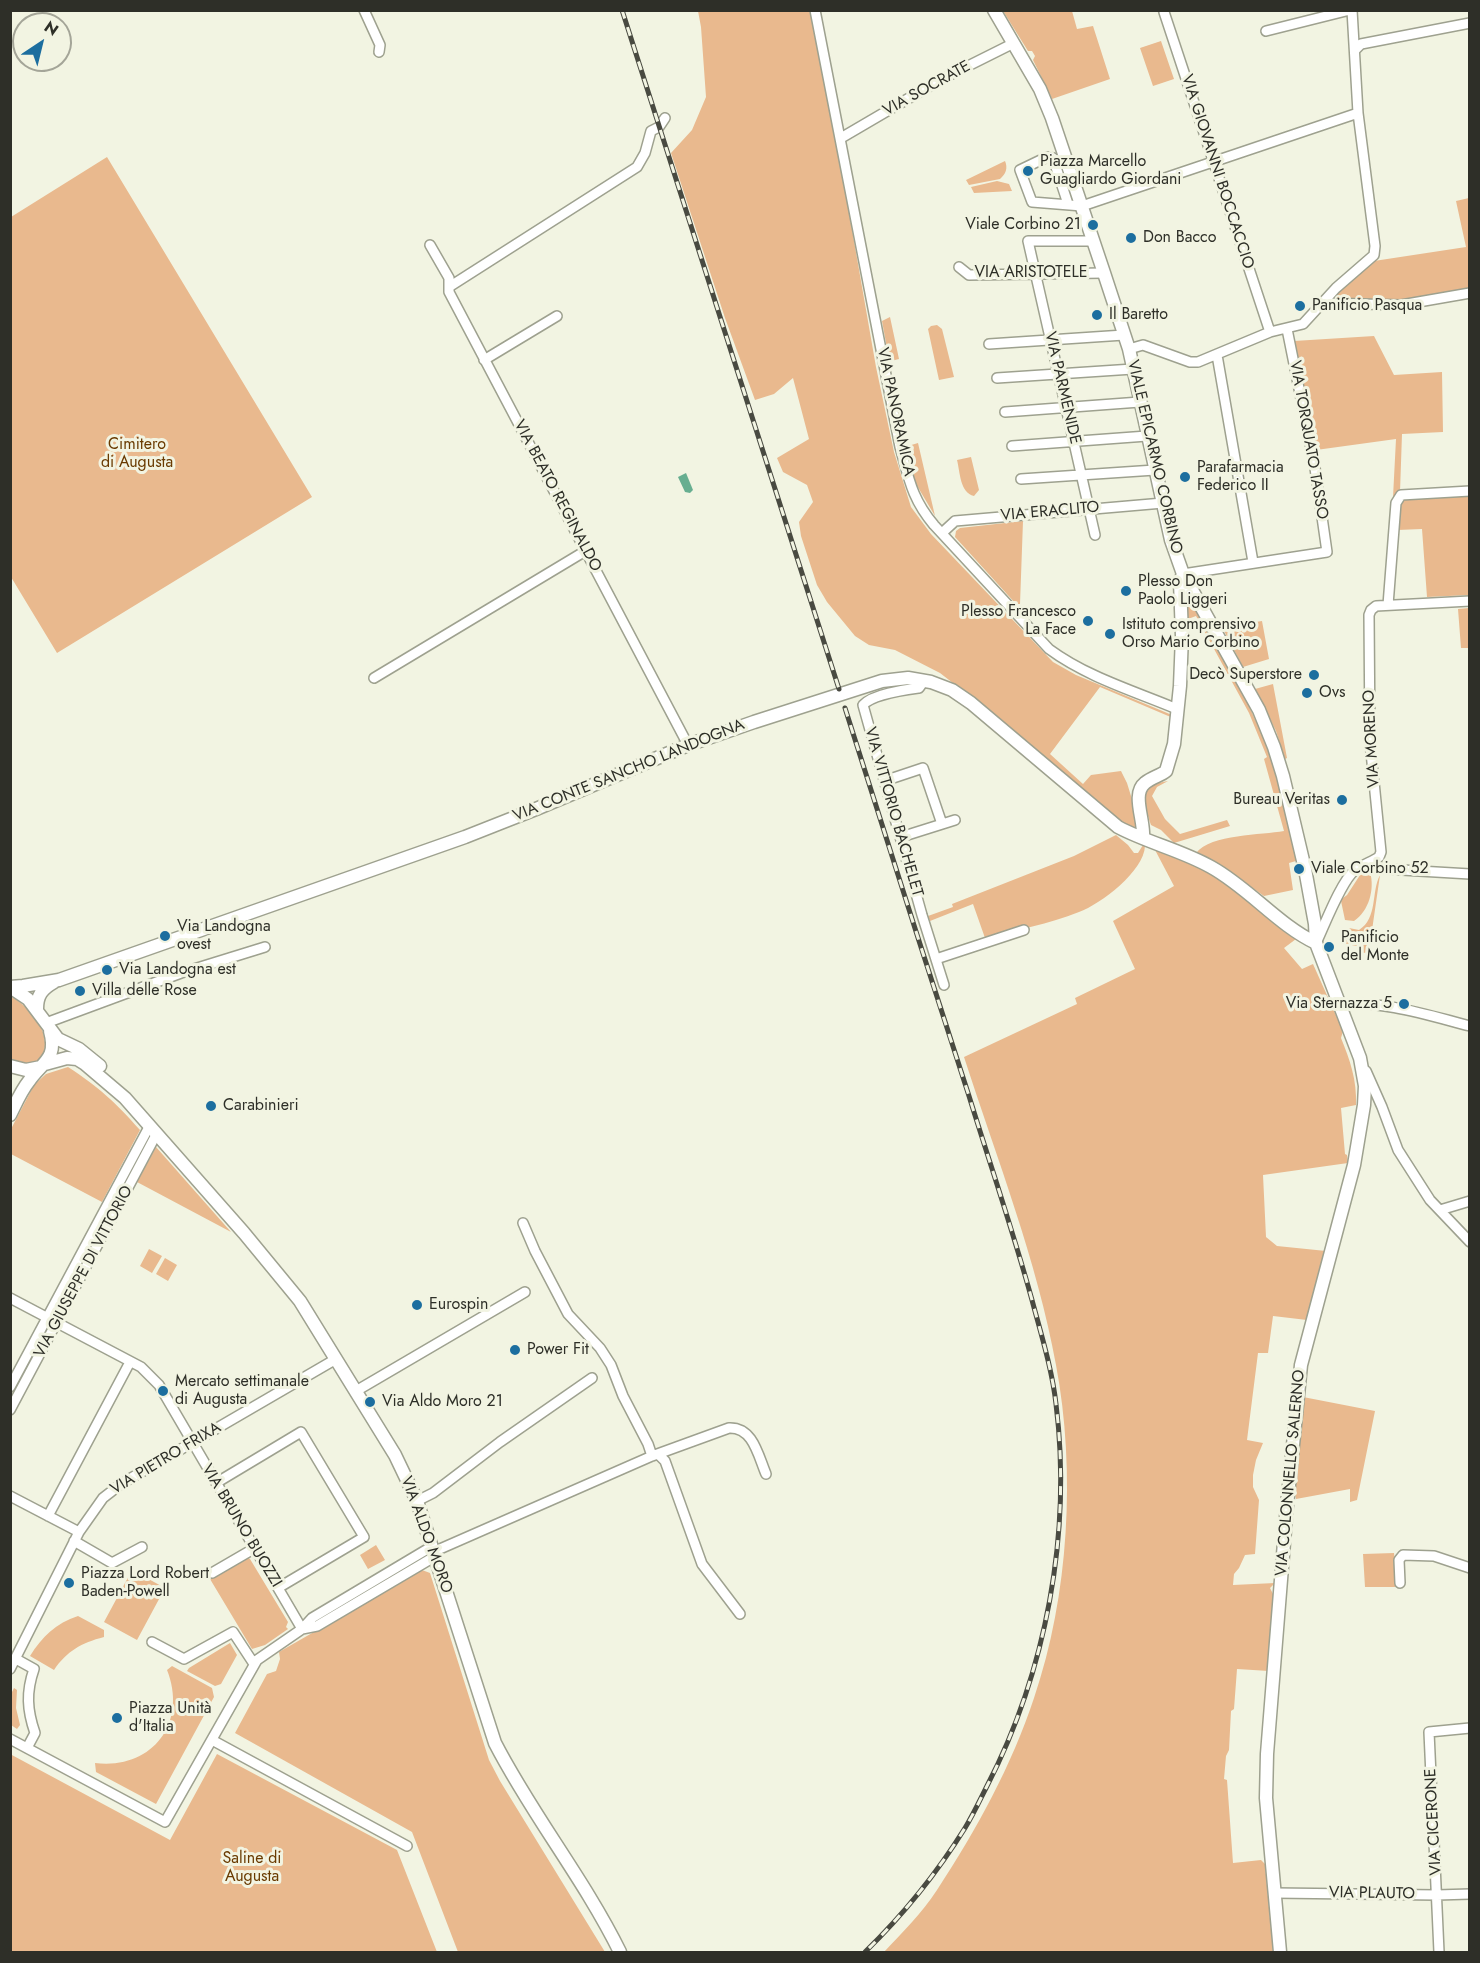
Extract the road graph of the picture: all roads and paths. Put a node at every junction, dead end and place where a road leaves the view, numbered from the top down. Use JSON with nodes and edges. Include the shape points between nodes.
{"nodes":[{"id":1,"x":364,"y":10,"type":"edge"},
{"id":2,"x":815,"y":10,"type":"edge"},
{"id":3,"x":994,"y":10,"type":"edge"},
{"id":4,"x":1351,"y":10,"type":"edge"},
{"id":5,"x":1164,"y":12,"type":"dead end"},
{"id":6,"x":1470,"y":23,"type":"edge"},
{"id":7,"x":1266,"y":31,"type":"dead end"},
{"id":8,"x":1014,"y":43,"type":"junction"},
{"id":9,"x":1356,"y":49,"type":"junction"},
{"id":10,"x":379,"y":52,"type":"dead end"},
{"id":11,"x":1358,"y":114,"type":"junction"},
{"id":12,"x":665,"y":118,"type":"dead end"},
{"id":13,"x":841,"y":138,"type":"junction"},
{"id":14,"x":1215,"y":163,"type":"junction"},
{"id":15,"x":1068,"y":204,"type":"junction"},
{"id":16,"x":1082,"y":206,"type":"junction"},
{"id":17,"x":1093,"y":241,"type":"junction"},
{"id":18,"x":430,"y":246,"type":"dead end"},
{"id":19,"x":959,"y":267,"type":"dead end"},
{"id":20,"x":1104,"y":273,"type":"junction"},
{"id":21,"x":1035,"y":275,"type":"junction"},
{"id":22,"x":449,"y":287,"type":"junction"},
{"id":23,"x":1470,"y":293,"type":"edge"},
{"id":24,"x":1323,"y":303,"type":"junction"},
{"id":25,"x":557,"y":316,"type":"dead end"},
{"id":26,"x":1287,"y":329,"type":"junction"},
{"id":27,"x":1270,"y":332,"type":"junction"},
{"id":28,"x":1124,"y":335,"type":"junction"},
{"id":29,"x":1050,"y":340,"type":"junction"},
{"id":30,"x":989,"y":344,"type":"dead end"},
{"id":31,"x":1129,"y":349,"type":"junction"},
{"id":32,"x":1217,"y":355,"type":"junction"},
{"id":33,"x":484,"y":360,"type":"junction"},
{"id":34,"x":1133,"y":369,"type":"junction"},
{"id":35,"x":1059,"y":374,"type":"junction"},
{"id":36,"x":997,"y":378,"type":"dead end"},
{"id":37,"x":1140,"y":402,"type":"junction"},
{"id":38,"x":1066,"y":408,"type":"junction"},
{"id":39,"x":1005,"y":412,"type":"dead end"},
{"id":40,"x":1148,"y":436,"type":"junction"},
{"id":41,"x":1074,"y":441,"type":"junction"},
{"id":42,"x":1012,"y":446,"type":"dead end"},
{"id":43,"x":1155,"y":470,"type":"junction"},
{"id":44,"x":1081,"y":475,"type":"junction"},
{"id":45,"x":1021,"y":479,"type":"dead end"},
{"id":46,"x":1470,"y":491,"type":"edge"},
{"id":47,"x":1163,"y":503,"type":"junction"},
{"id":48,"x":1089,"y":509,"type":"junction"},
{"id":49,"x":942,"y":533,"type":"junction"},
{"id":50,"x":1095,"y":535,"type":"dead end"},
{"id":51,"x":586,"y":550,"type":"junction"},
{"id":52,"x":1253,"y":562,"type":"junction"},
{"id":53,"x":1183,"y":574,"type":"junction"},
{"id":54,"x":1470,"y":601,"type":"edge"},
{"id":55,"x":1388,"y":605,"type":"junction"},
{"id":56,"x":374,"y":678,"type":"dead end"},
{"id":57,"x":924,"y":681,"type":"junction"},
{"id":58,"x":1180,"y":686,"type":"junction"},
{"id":59,"x":1155,"y":701,"type":"junction"},
{"id":60,"x":1177,"y":709,"type":"junction"},
{"id":61,"x":688,"y":745,"type":"junction"},
{"id":62,"x":884,"y":781,"type":"junction"},
{"id":63,"x":955,"y":820,"type":"dead end"},
{"id":64,"x":942,"y":824,"type":"junction"},
{"id":65,"x":901,"y":837,"type":"junction"},
{"id":66,"x":1143,"y":838,"type":"junction"},
{"id":67,"x":1372,"y":862,"type":"junction"},
{"id":68,"x":1470,"y":874,"type":"edge"},
{"id":69,"x":1320,"y":924,"type":"junction"},
{"id":70,"x":1024,"y":930,"type":"dead end"},
{"id":71,"x":1316,"y":943,"type":"junction"},
{"id":72,"x":265,"y":947,"type":"dead end"},
{"id":73,"x":936,"y":959,"type":"junction"},
{"id":74,"x":59,"y":980,"type":"junction"},
{"id":75,"x":944,"y":985,"type":"dead end"},
{"id":76,"x":10,"y":987,"type":"edge"},
{"id":77,"x":1339,"y":1005,"type":"junction"},
{"id":78,"x":37,"y":1009,"type":"junction"},
{"id":79,"x":48,"y":1025,"type":"junction"},
{"id":80,"x":1470,"y":1026,"type":"edge"},
{"id":81,"x":1360,"y":1058,"type":"junction"},
{"id":82,"x":10,"y":1066,"type":"edge"},
{"id":83,"x":44,"y":1066,"type":"junction"},
{"id":84,"x":125,"y":1098,"type":"junction"},
{"id":85,"x":1378,"y":1099,"type":"junction"},
{"id":86,"x":1364,"y":1105,"type":"junction"},
{"id":87,"x":10,"y":1115,"type":"edge"},
{"id":88,"x":154,"y":1129,"type":"junction"},
{"id":89,"x":1470,"y":1201,"type":"edge"},
{"id":90,"x":1440,"y":1210,"type":"junction"},
{"id":91,"x":523,"y":1223,"type":"dead end"},
{"id":92,"x":1470,"y":1242,"type":"edge"},
{"id":93,"x":525,"y":1292,"type":"dead end"},
{"id":94,"x":10,"y":1298,"type":"edge"},
{"id":95,"x":47,"y":1317,"type":"junction"},
{"id":96,"x":57,"y":1323,"type":"junction"},
{"id":97,"x":336,"y":1359,"type":"junction"},
{"id":98,"x":130,"y":1362,"type":"junction"},
{"id":99,"x":592,"y":1378,"type":"dead end"},
{"id":100,"x":10,"y":1387,"type":"edge"},
{"id":101,"x":356,"y":1391,"type":"junction"},
{"id":102,"x":10,"y":1410,"type":"edge"},
{"id":103,"x":192,"y":1442,"type":"junction"},
{"id":104,"x":655,"y":1455,"type":"junction"},
{"id":105,"x":766,"y":1473,"type":"dead end"},
{"id":106,"x":216,"y":1483,"type":"junction"},
{"id":107,"x":10,"y":1496,"type":"edge"},
{"id":108,"x":417,"y":1501,"type":"junction"},
{"id":109,"x":48,"y":1516,"type":"junction"},
{"id":110,"x":76,"y":1536,"type":"junction"},
{"id":111,"x":142,"y":1547,"type":"dead end"},
{"id":112,"x":255,"y":1548,"type":"junction"},
{"id":113,"x":433,"y":1552,"type":"junction"},
{"id":114,"x":1470,"y":1568,"type":"edge"},
{"id":115,"x":212,"y":1573,"type":"dead end"},
{"id":116,"x":1401,"y":1583,"type":"dead end"},
{"id":117,"x":278,"y":1588,"type":"junction"},
{"id":118,"x":740,"y":1614,"type":"dead end"},
{"id":119,"x":302,"y":1629,"type":"junction"},
{"id":120,"x":152,"y":1642,"type":"dead end"},
{"id":121,"x":16,"y":1659,"type":"junction"},
{"id":122,"x":254,"y":1664,"type":"junction"},
{"id":123,"x":10,"y":1669,"type":"edge"},
{"id":124,"x":1470,"y":1728,"type":"edge"},
{"id":125,"x":10,"y":1739,"type":"edge"},
{"id":126,"x":212,"y":1740,"type":"junction"},
{"id":127,"x":27,"y":1748,"type":"junction"},
{"id":128,"x":407,"y":1846,"type":"dead end"},
{"id":129,"x":1275,"y":1893,"type":"junction"},
{"id":130,"x":1470,"y":1894,"type":"edge"},
{"id":131,"x":1437,"y":1895,"type":"junction"},
{"id":132,"x":620,"y":1953,"type":"edge"},
{"id":133,"x":1280,"y":1953,"type":"edge"},
{"id":134,"x":1439,"y":1953,"type":"edge"}],
"edges":[{"from":1,"to":10,"type":"street","via":[[380,45]]},
{"from":2,"to":13,"type":"street","name":"VIA PANORAMICA"},
{"from":3,"to":8,"type":"main road","name":"VIALE EPICARMO CORBINO"},
{"from":4,"to":7,"type":"street"},
{"from":4,"to":9,"type":"street"},
{"from":5,"to":14,"type":"street","name":"VIA GIOVANNI BOCCACCIO"},
{"from":6,"to":9,"type":"street","via":[[1361,44]]},
{"from":8,"to":13,"type":"street","name":"VIA SOCRATE","via":[[940,80]]},
{"from":8,"to":16,"type":"main road","name":"VIALE EPICARMO CORBINO","via":[[1040,89]]},
{"from":9,"to":11,"type":"street"},
{"from":11,"to":14,"type":"street"},
{"from":11,"to":24,"type":"street","via":[[1374,255]]},
{"from":12,"to":22,"type":"street","via":[[651,131],[637,167]]},
{"from":13,"to":49,"type":"street","name":"VIA PANORAMICA","via":[[900,447],[914,497]]},
{"from":14,"to":16,"type":"street"},
{"from":14,"to":27,"type":"street","name":"VIA GIOVANNI BOCCACCIO"},
{"from":15,"to":15,"type":"street","via":[[1053,158],[1020,170],[1032,202]]},
{"from":15,"to":16,"type":"street"},
{"from":16,"to":17,"type":"main road","name":"VIALE EPICARMO CORBINO"},
{"from":17,"to":20,"type":"main road","name":"VIALE EPICARMO CORBINO"},
{"from":17,"to":21,"type":"street","name":"VIA PARMENIDE","via":[[1028,241]]},
{"from":18,"to":22,"type":"street","name":"VIA BEATO REGINALDO","via":[[449,278]]},
{"from":19,"to":21,"type":"street","name":"VIA ARISTOTELE","via":[[969,275]]},
{"from":20,"to":21,"type":"street","name":"VIA ARISTOTELE"},
{"from":20,"to":28,"type":"main road","name":"VIALE EPICARMO CORBINO"},
{"from":21,"to":29,"type":"street","name":"VIA PARMENIDE"},
{"from":22,"to":33,"type":"street","name":"VIA BEATO REGINALDO"},
{"from":23,"to":24,"type":"street","via":[[1401,305]]},
{"from":24,"to":26,"type":"street","via":[[1303,324]]},
{"from":25,"to":33,"type":"street"},
{"from":26,"to":27,"type":"street"},
{"from":26,"to":52,"type":"street","name":"VIA TORQUATO TASSO","via":[[1315,468],[1327,552]]},
{"from":27,"to":32,"type":"street"},
{"from":28,"to":29,"type":"street"},
{"from":28,"to":31,"type":"main road","name":"VIALE EPICARMO CORBINO"},
{"from":29,"to":30,"type":"street"},
{"from":29,"to":35,"type":"street","name":"VIA PARMENIDE"},
{"from":31,"to":32,"type":"street","via":[[1143,345],[1190,363]]},
{"from":31,"to":34,"type":"main road","name":"VIALE EPICARMO CORBINO"},
{"from":32,"to":52,"type":"street"},
{"from":33,"to":51,"type":"street","name":"VIA BEATO REGINALDO"},
{"from":34,"to":35,"type":"street"},
{"from":34,"to":37,"type":"main road","name":"VIALE EPICARMO CORBINO"},
{"from":35,"to":36,"type":"street"},
{"from":35,"to":38,"type":"street","name":"VIA PARMENIDE"},
{"from":37,"to":38,"type":"street"},
{"from":37,"to":40,"type":"main road","name":"VIALE EPICARMO CORBINO"},
{"from":38,"to":39,"type":"street"},
{"from":38,"to":41,"type":"street","name":"VIA PARMENIDE"},
{"from":40,"to":41,"type":"street"},
{"from":40,"to":43,"type":"main road","name":"VIALE EPICARMO CORBINO"},
{"from":41,"to":42,"type":"street"},
{"from":41,"to":44,"type":"street","name":"VIA PARMENIDE"},
{"from":43,"to":44,"type":"street"},
{"from":43,"to":47,"type":"main road","name":"VIALE EPICARMO CORBINO"},
{"from":44,"to":45,"type":"street"},
{"from":44,"to":48,"type":"street","name":"VIA PARMENIDE"},
{"from":46,"to":55,"type":"street","via":[[1398,498]]},
{"from":47,"to":48,"type":"street","name":"VIA ERACLITO"},
{"from":47,"to":53,"type":"main road","name":"VIALE EPICARMO CORBINO"},
{"from":48,"to":49,"type":"street","name":"VIA ERACLITO","via":[[955,521]]},
{"from":48,"to":50,"type":"street","name":"VIA PARMENIDE"},
{"from":49,"to":59,"type":"street","name":"VIA PANORAMICA","via":[[1049,649],[1074,665]]},
{"from":51,"to":56,"type":"street"},
{"from":51,"to":61,"type":"street","name":"VIA BEATO REGINALDO"},
{"from":52,"to":53,"type":"street"},
{"from":53,"to":58,"type":"main road"},
{"from":53,"to":69,"type":"main road","name":"VIALE EPICARMO CORBINO","via":[[1259,710],[1274,747]]},
{"from":54,"to":55,"type":"street"},
{"from":55,"to":67,"type":"street","name":"VIA MORENO","via":[[1373,607],[1369,615],[1370,742],[1381,852]]},
{"from":57,"to":61,"type":"main road","name":"VIA CONTE SANCHO LANDOGNA","via":[[882,681]]},
{"from":57,"to":62,"type":"street","name":"VIA VITTORIO BACHELET","via":[[919,688],[897,691],[863,705]]},
{"from":57,"to":66,"type":"main road","name":"VIA CONTE SANCHO LANDOGNA","via":[[952,690],[971,703],[1118,827]]},
{"from":58,"to":59,"type":"street","via":[[1170,698]]},
{"from":58,"to":60,"type":"main road"},
{"from":59,"to":60,"type":"street","name":"VIA PANORAMICA"},
{"from":60,"to":66,"type":"main road","via":[[1167,771],[1139,790]]},
{"from":61,"to":74,"type":"main road","name":"VIA CONTE SANCHO LANDOGNA","via":[[465,837]]},
{"from":62,"to":64,"type":"street","via":[[923,768]]},
{"from":62,"to":65,"type":"street","name":"VIA VITTORIO BACHELET"},
{"from":63,"to":64,"type":"street"},
{"from":64,"to":65,"type":"street"},
{"from":65,"to":73,"type":"street","name":"VIA VITTORIO BACHELET"},
{"from":66,"to":71,"type":"main road","name":"VIA CONTE SANCHO LANDOGNA","via":[[1211,867],[1298,934]]},
{"from":67,"to":68,"type":"street","via":[[1385,869]]},
{"from":67,"to":69,"type":"street","via":[[1351,874]]},
{"from":69,"to":71,"type":"main road","name":"VIALE EPICARMO CORBINO"},
{"from":70,"to":73,"type":"street"},
{"from":71,"to":77,"type":"main road","name":"VIALE EPICARMO CORBINO"},
{"from":72,"to":79,"type":"street","via":[[181,973]]},
{"from":73,"to":75,"type":"street","name":"VIA VITTORIO BACHELET"},
{"from":74,"to":76,"type":"main road"},
{"from":74,"to":78,"type":"main road","via":[[42,989]]},
{"from":76,"to":78,"type":"main road"},
{"from":77,"to":80,"type":"street","via":[[1382,1005]]},
{"from":77,"to":81,"type":"main road","name":"VIA COLONNELLO SALERNO"},
{"from":78,"to":79,"type":"main road"},
{"from":79,"to":83,"type":"main road","via":[[53,1043]]},
{"from":79,"to":84,"type":"main road","via":[[58,1040],[79,1049],[112,1077]]},
{"from":81,"to":85,"type":"street"},
{"from":81,"to":86,"type":"main road","name":"VIA COLONNELLO SALERNO"},
{"from":82,"to":83,"type":"main road","via":[[26,1071]]},
{"from":83,"to":84,"type":"main road","via":[[67,1058],[77,1059]]},
{"from":83,"to":87,"type":"main road","via":[[28,1082]]},
{"from":84,"to":88,"type":"main road","name":"VIA ALDO MORO"},
{"from":85,"to":86,"type":"street"},
{"from":85,"to":90,"type":"street","via":[[1398,1149]]},
{"from":86,"to":129,"type":"main road","name":"VIA COLONNELLO SALERNO","via":[[1354,1165],[1301,1365],[1267,1754],[1266,1798]]},
{"from":88,"to":95,"type":"street","name":"VIA GIUSEPPE DI VITTORIO"},
{"from":88,"to":96,"type":"street","name":"VIA GIUSEPPE DI VITTORIO"},
{"from":88,"to":97,"type":"main road","name":"VIA ALDO MORO","via":[[300,1301]]},
{"from":89,"to":90,"type":"street"},
{"from":90,"to":92,"type":"street"},
{"from":91,"to":104,"type":"street","via":[[568,1314],[611,1365]]},
{"from":93,"to":101,"type":"street"},
{"from":94,"to":95,"type":"street","name":"VIA BRUNO BUOZZI"},
{"from":95,"to":96,"type":"street","name":"VIA BRUNO BUOZZI"},
{"from":95,"to":100,"type":"street","name":"VIA GIUSEPPE DI VITTORIO"},
{"from":96,"to":98,"type":"street","name":"VIA BRUNO BUOZZI"},
{"from":96,"to":102,"type":"street","name":"VIA GIUSEPPE DI VITTORIO"},
{"from":97,"to":101,"type":"main road","name":"VIA ALDO MORO"},
{"from":97,"to":103,"type":"street","name":"VIA PIETRO FRIXA"},
{"from":98,"to":103,"type":"street","name":"VIA BRUNO BUOZZI","via":[[159,1386]]},
{"from":98,"to":109,"type":"street"},
{"from":99,"to":108,"type":"street"},
{"from":101,"to":108,"type":"main road","name":"VIA ALDO MORO","via":[[395,1455]]},
{"from":103,"to":106,"type":"street","name":"VIA BRUNO BUOZZI"},
{"from":103,"to":110,"type":"street","name":"VIA PIETRO FRIXA","via":[[112,1491],[91,1512]]},
{"from":104,"to":105,"type":"street","via":[[736,1427],[751,1437]]},
{"from":104,"to":113,"type":"street"},
{"from":104,"to":118,"type":"street","via":[[665,1461],[702,1564]]},
{"from":106,"to":112,"type":"street","name":"VIA BRUNO BUOZZI"},
{"from":106,"to":117,"type":"street","via":[[302,1432],[364,1537]]},
{"from":107,"to":109,"type":"street"},
{"from":108,"to":113,"type":"main road","name":"VIA ALDO MORO"},
{"from":109,"to":110,"type":"street"},
{"from":110,"to":111,"type":"street","via":[[112,1563]]},
{"from":110,"to":121,"type":"street","name":"VIA PIETRO FRIXA"},
{"from":112,"to":115,"type":"street"},
{"from":112,"to":117,"type":"street","name":"VIA BRUNO BUOZZI"},
{"from":113,"to":119,"type":"street","via":[[312,1618]]},
{"from":113,"to":132,"type":"main road","name":"VIA ALDO MORO","via":[[495,1743]]},
{"from":114,"to":116,"type":"street","via":[[1434,1556],[1403,1555],[1399,1560]]},
{"from":117,"to":119,"type":"street","name":"VIA BRUNO BUOZZI"},
{"from":119,"to":122,"type":"street"},
{"from":120,"to":122,"type":"street","via":[[184,1659],[233,1632]]},
{"from":121,"to":123,"type":"street","name":"VIA PIETRO FRIXA"},
{"from":121,"to":127,"type":"street","via":[[34,1669],[27,1701],[35,1733]]},
{"from":122,"to":126,"type":"street"},
{"from":124,"to":131,"type":"street","name":"VIA CICERONE","via":[[1430,1732]]},
{"from":125,"to":127,"type":"street"},
{"from":126,"to":127,"type":"street","via":[[165,1822]]},
{"from":126,"to":128,"type":"street"},
{"from":129,"to":131,"type":"street","name":"VIA PLAUTO"},
{"from":129,"to":133,"type":"main road","name":"VIA COLONNELLO SALERNO"},
{"from":130,"to":131,"type":"street","name":"VIA PLAUTO"},
{"from":131,"to":134,"type":"street","name":"VIA CICERONE"}]}
